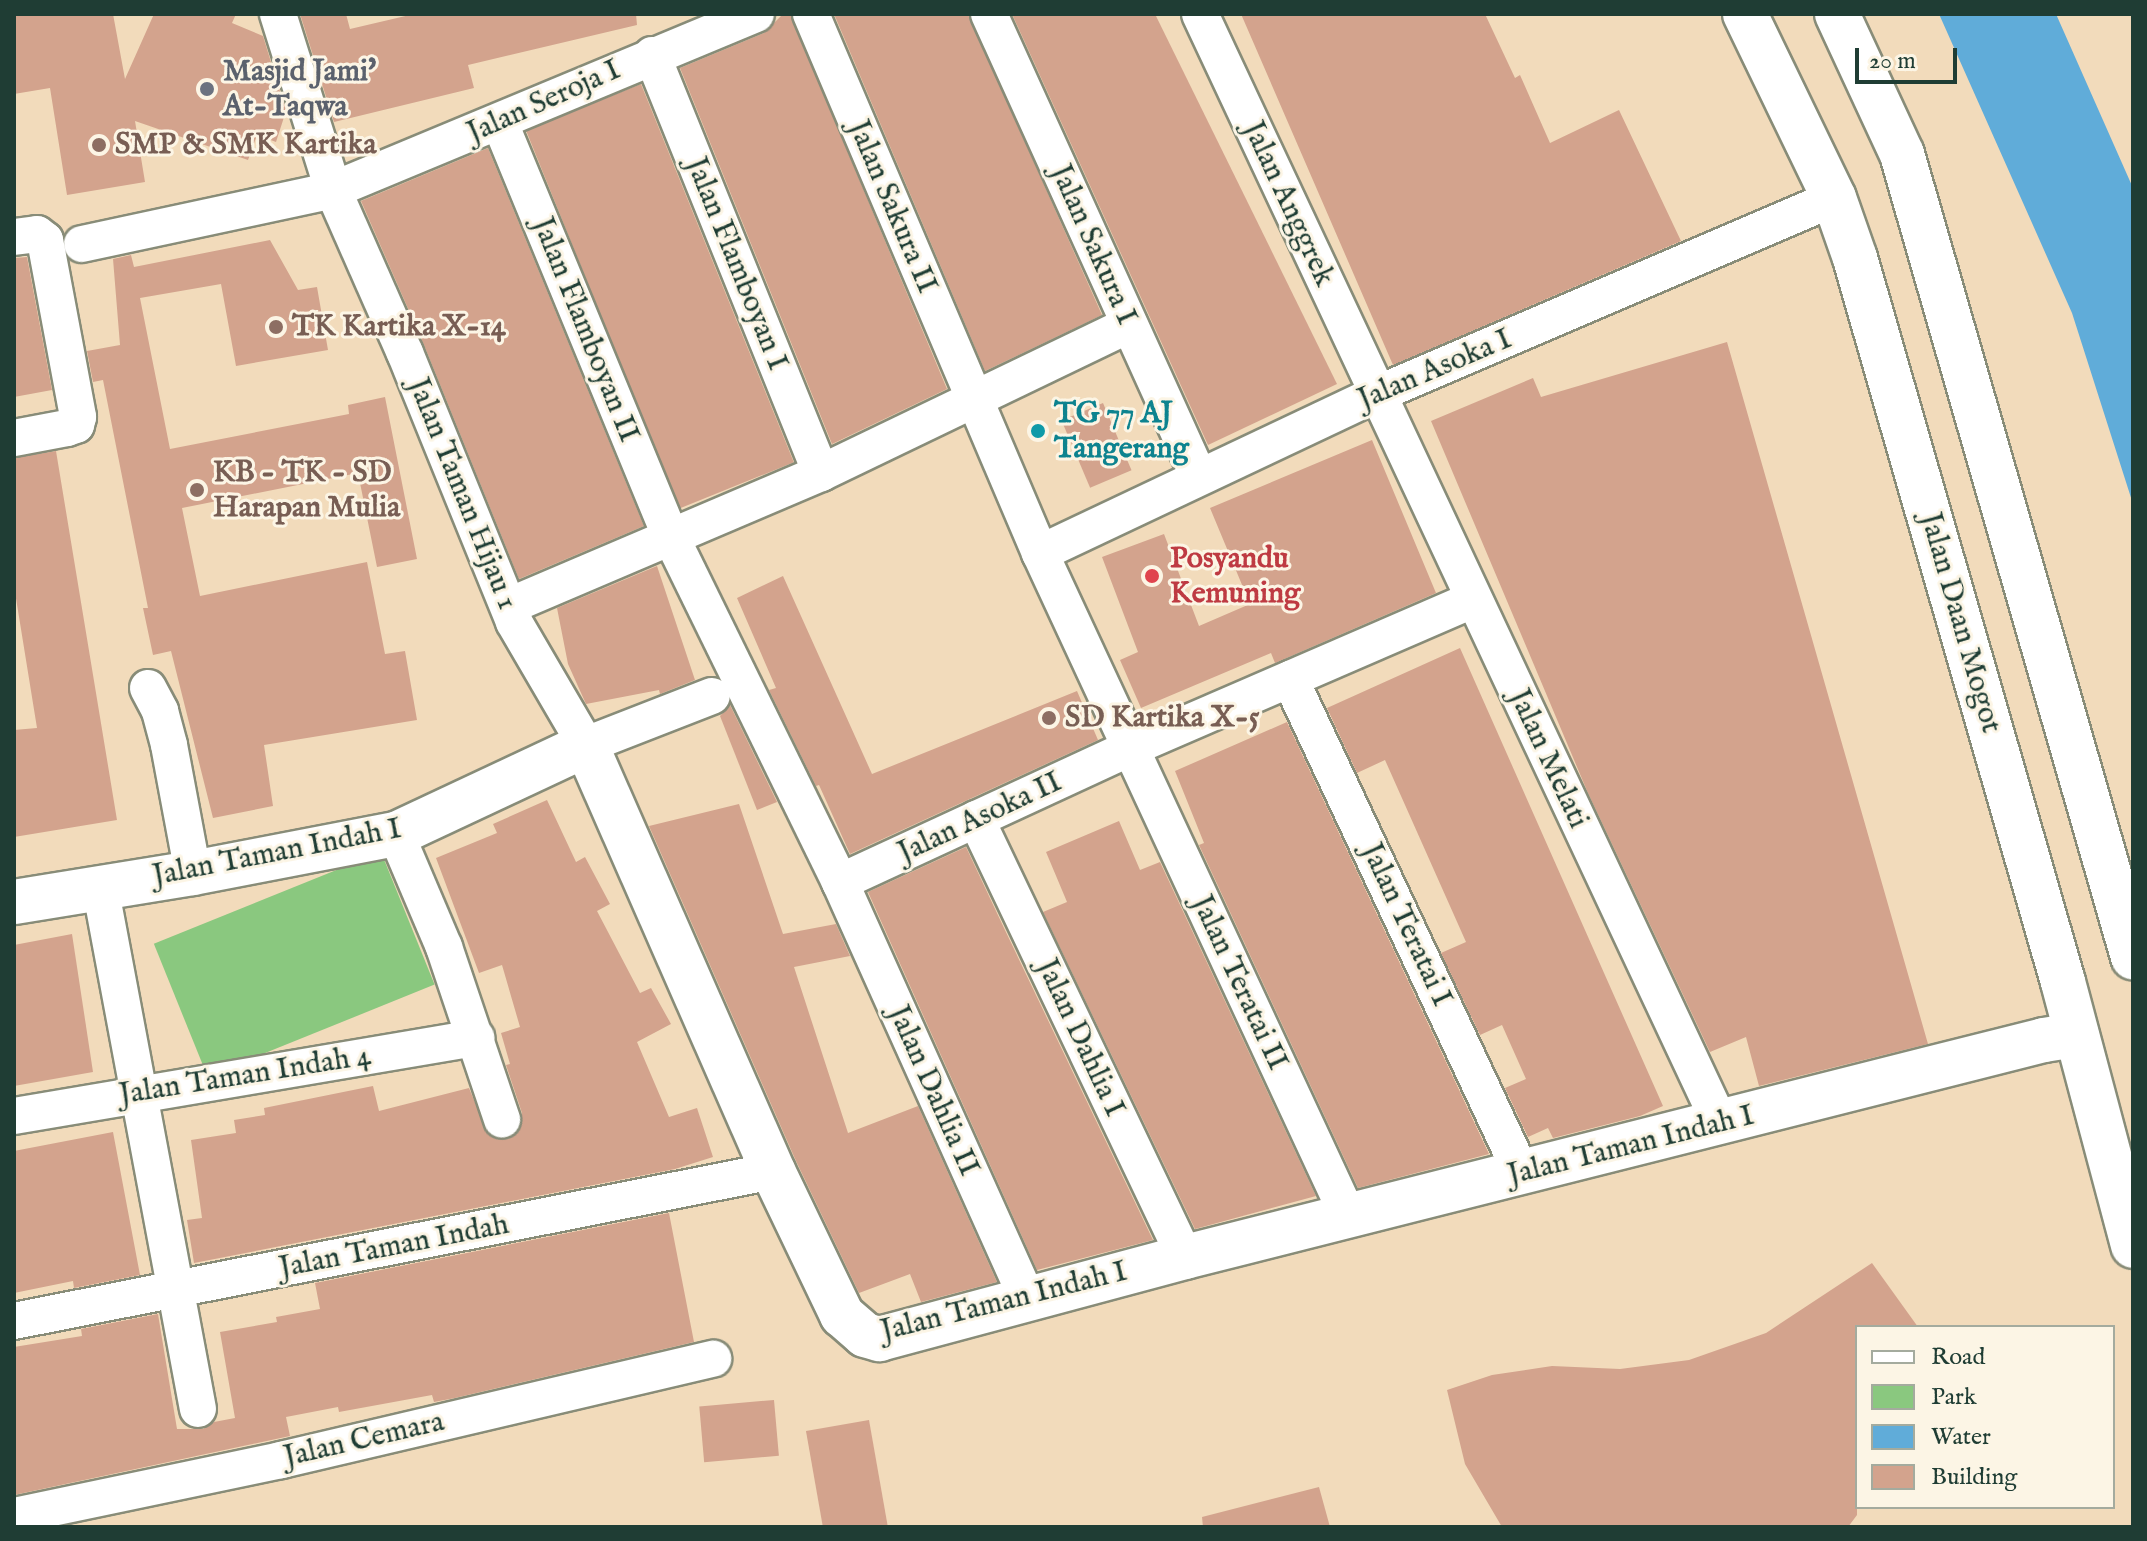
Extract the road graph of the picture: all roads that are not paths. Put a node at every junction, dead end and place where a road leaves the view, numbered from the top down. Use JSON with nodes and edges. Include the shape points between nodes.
{"nodes":[{"id":1,"x":278,"y":14,"type":"edge"},
{"id":2,"x":756,"y":14,"type":"edge"},
{"id":3,"x":811,"y":14,"type":"edge"},
{"id":4,"x":989,"y":14,"type":"edge"},
{"id":5,"x":1200,"y":14,"type":"edge"},
{"id":6,"x":1745,"y":14,"type":"edge"},
{"id":7,"x":1837,"y":14,"type":"edge"},
{"id":8,"x":652,"y":55,"type":"junction"},
{"id":9,"x":500,"y":123,"type":"junction"},
{"id":10,"x":333,"y":190,"type":"junction"},
{"id":11,"x":1834,"y":198,"type":"junction"},
{"id":12,"x":26,"y":236,"type":"edge"},
{"id":13,"x":82,"y":244,"type":"dead end"},
{"id":14,"x":1129,"y":325,"type":"junction"},
{"id":15,"x":1375,"y":395,"type":"junction"},
{"id":16,"x":974,"y":399,"type":"junction"},
{"id":17,"x":14,"y":438,"type":"edge"},
{"id":18,"x":821,"y":473,"type":"junction"},
{"id":19,"x":1198,"y":475,"type":"junction"},
{"id":20,"x":671,"y":537,"type":"junction"},
{"id":21,"x":1040,"y":553,"type":"junction"},
{"id":22,"x":1473,"y":600,"type":"junction"},
{"id":23,"x":509,"y":606,"type":"junction"},
{"id":24,"x":1290,"y":679,"type":"junction"},
{"id":25,"x":148,"y":688,"type":"dead end"},
{"id":26,"x":712,"y":696,"type":"dead end"},
{"id":27,"x":586,"y":745,"type":"junction"},
{"id":28,"x":1128,"y":749,"type":"junction"},
{"id":29,"x":976,"y":819,"type":"junction"},
{"id":30,"x":396,"y":834,"type":"junction"},
{"id":31,"x":193,"y":873,"type":"junction"},
{"id":32,"x":840,"y":882,"type":"junction"},
{"id":33,"x":100,"y":886,"type":"junction"},
{"id":34,"x":14,"y":902,"type":"edge"},
{"id":35,"x":2133,"y":957,"type":"edge"},
{"id":36,"x":2077,"y":1035,"type":"junction"},
{"id":37,"x":476,"y":1038,"type":"junction"},
{"id":38,"x":138,"y":1093,"type":"junction"},
{"id":39,"x":14,"y":1116,"type":"edge"},
{"id":40,"x":502,"y":1119,"type":"dead end"},
{"id":41,"x":1720,"y":1123,"type":"junction"},
{"id":42,"x":773,"y":1171,"type":"junction"},
{"id":43,"x":1521,"y":1172,"type":"junction"},
{"id":44,"x":1349,"y":1218,"type":"junction"},
{"id":45,"x":2133,"y":1246,"type":"edge"},
{"id":46,"x":1185,"y":1257,"type":"junction"},
{"id":47,"x":175,"y":1289,"type":"junction"},
{"id":48,"x":1027,"y":1298,"type":"junction"},
{"id":49,"x":14,"y":1321,"type":"edge"},
{"id":50,"x":713,"y":1359,"type":"dead end"},
{"id":51,"x":198,"y":1409,"type":"dead end"},
{"id":52,"x":14,"y":1516,"type":"edge"}],
"edges":[{"from":1,"to":10,"type":"street","name":"Jalan Taman Hijau 1"},
{"from":2,"to":8,"type":"street","name":"Jalan Seroja I"},
{"from":3,"to":16,"type":"street","name":"Jalan Sakura II"},
{"from":4,"to":14,"type":"street","name":"Jalan Sakura I"},
{"from":5,"to":15,"type":"street","name":"Jalan Anggrek"},
{"from":6,"to":11,"type":"main road","name":"Jalan Daan Mogot"},
{"from":7,"to":35,"type":"main road","via":[[1902,154]]},
{"from":8,"to":9,"type":"street","name":"Jalan Seroja I"},
{"from":8,"to":18,"type":"street","name":"Jalan Flamboyan I"},
{"from":9,"to":10,"type":"street","name":"Jalan Seroja I"},
{"from":9,"to":20,"type":"street","name":"Jalan Flamboyan II"},
{"from":10,"to":13,"type":"street","name":"Jalan Seroja I"},
{"from":10,"to":23,"type":"street","name":"Jalan Taman Hijau 1"},
{"from":11,"to":15,"type":"street","name":"Jalan Asoka I"},
{"from":11,"to":36,"type":"main road","name":"Jalan Daan Mogot"},
{"from":12,"to":17,"type":"street","via":[[45,240],[78,417],[76,425]]},
{"from":14,"to":16,"type":"street"},
{"from":14,"to":19,"type":"street","name":"Jalan Sakura I"},
{"from":15,"to":19,"type":"street","name":"Jalan Asoka I"},
{"from":15,"to":22,"type":"street","name":"Jalan Melati"},
{"from":16,"to":18,"type":"street"},
{"from":16,"to":21,"type":"street"},
{"from":18,"to":20,"type":"street"},
{"from":19,"to":21,"type":"street","name":"Jalan Asoka I"},
{"from":20,"to":23,"type":"street"},
{"from":20,"to":32,"type":"street"},
{"from":21,"to":28,"type":"street"},
{"from":22,"to":24,"type":"street","name":"Jalan Asoka II"},
{"from":22,"to":41,"type":"street","name":"Jalan Melati"},
{"from":23,"to":27,"type":"street","name":"Jalan Taman Hijau 1"},
{"from":24,"to":28,"type":"street","name":"Jalan Asoka II"},
{"from":24,"to":43,"type":"street","name":"Jalan Teratai I"},
{"from":25,"to":31,"type":"street","via":[[169,745]]},
{"from":26,"to":27,"type":"street"},
{"from":27,"to":30,"type":"main road","name":"Jalan Taman Indah I"},
{"from":27,"to":42,"type":"main road","name":"Jalan Taman Indah I"},
{"from":28,"to":29,"type":"street","name":"Jalan Asoka II"},
{"from":28,"to":44,"type":"street","name":"Jalan Teratai II"},
{"from":29,"to":32,"type":"street","name":"Jalan Asoka II"},
{"from":29,"to":46,"type":"street","name":"Jalan Dahlia I"},
{"from":30,"to":31,"type":"main road","name":"Jalan Taman Indah I"},
{"from":30,"to":37,"type":"street"},
{"from":31,"to":33,"type":"main road","name":"Jalan Taman Indah I"},
{"from":32,"to":48,"type":"street","name":"Jalan Dahlia II"},
{"from":33,"to":34,"type":"main road","name":"Jalan Taman Indah I"},
{"from":33,"to":38,"type":"street"},
{"from":36,"to":41,"type":"main road","name":"Jalan Taman Indah I"},
{"from":36,"to":45,"type":"main road","name":"Jalan Daan Mogot"},
{"from":37,"to":38,"type":"street","name":"Jalan Taman Indah 4"},
{"from":37,"to":40,"type":"street"},
{"from":38,"to":39,"type":"street","name":"Jalan Taman Indah 4"},
{"from":38,"to":47,"type":"street"},
{"from":41,"to":43,"type":"main road","name":"Jalan Taman Indah I"},
{"from":42,"to":47,"type":"street","name":"Jalan Taman Indah"},
{"from":42,"to":48,"type":"main road","name":"Jalan Taman Indah I","via":[[842,1315],[865,1335],[879,1339]]},
{"from":43,"to":44,"type":"main road","name":"Jalan Taman Indah I"},
{"from":44,"to":46,"type":"main road","name":"Jalan Taman Indah I"},
{"from":46,"to":48,"type":"main road","name":"Jalan Taman Indah I"},
{"from":47,"to":49,"type":"street","name":"Jalan Taman Indah"},
{"from":47,"to":51,"type":"street"},
{"from":50,"to":52,"type":"street","name":"Jalan Cemara"}]}
